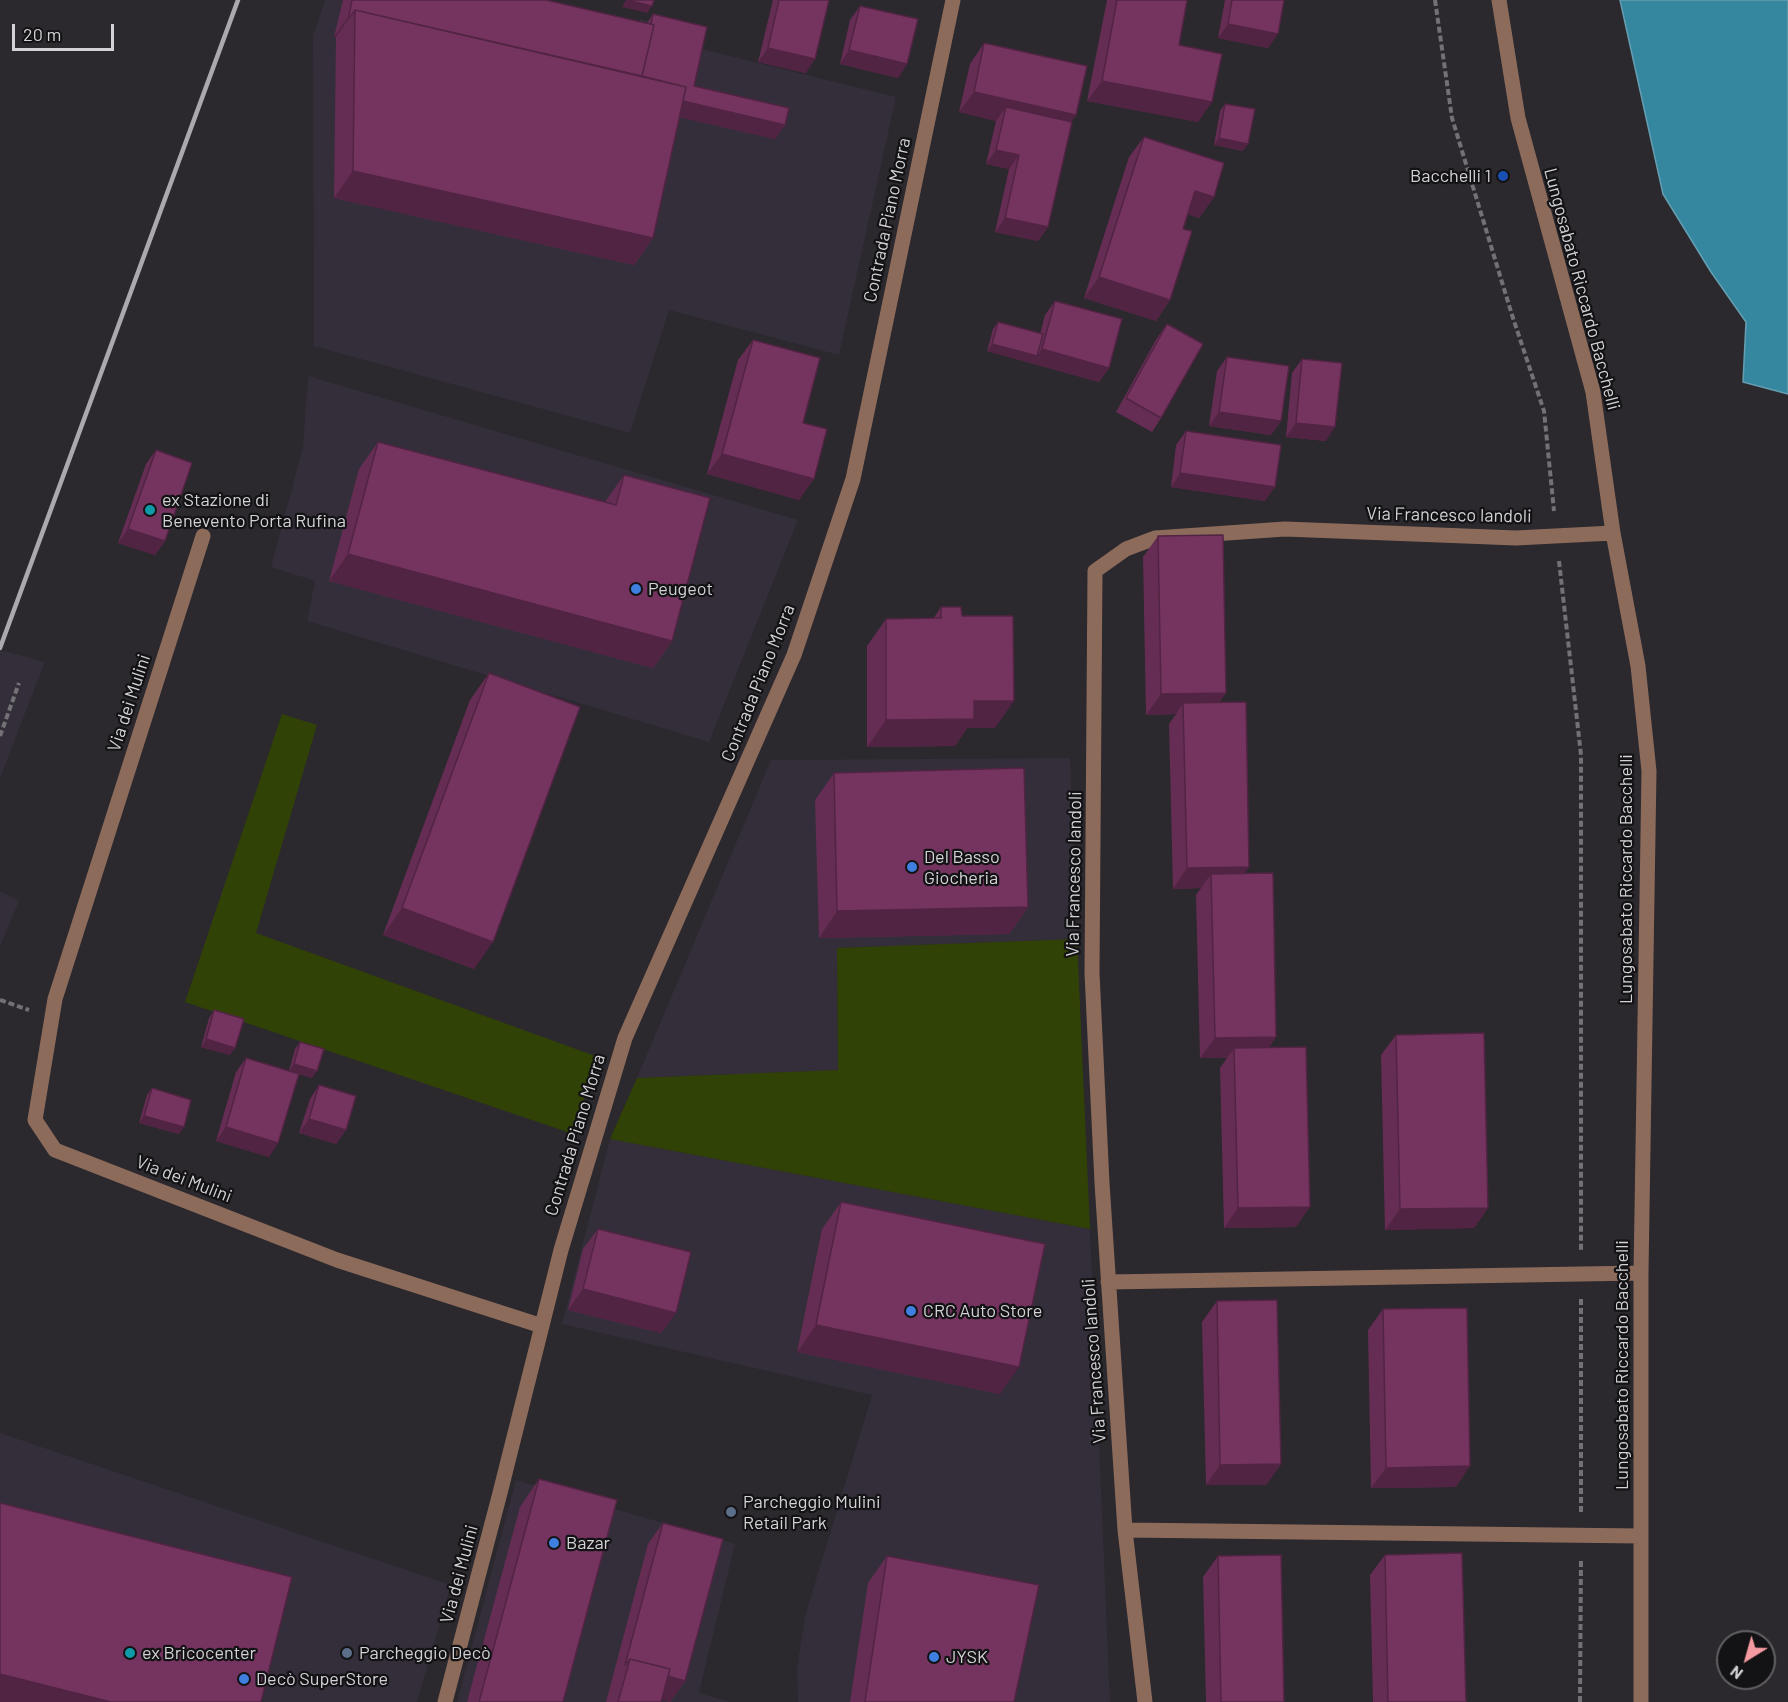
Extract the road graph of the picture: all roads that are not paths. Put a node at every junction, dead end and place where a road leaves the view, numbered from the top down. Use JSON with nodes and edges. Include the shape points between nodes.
{"nodes":[{"id":1,"x":952,"y":0,"type":"edge"},
{"id":2,"x":1499,"y":0,"type":"edge"},
{"id":3,"x":1613,"y":533,"type":"junction"},
{"id":4,"x":203,"y":536,"type":"dead end"},
{"id":5,"x":1641,"y":1273,"type":"junction"},
{"id":6,"x":1108,"y":1282,"type":"junction"},
{"id":7,"x":542,"y":1326,"type":"junction"},
{"id":8,"x":1125,"y":1530,"type":"junction"},
{"id":9,"x":1641,"y":1536,"type":"junction"},
{"id":10,"x":445,"y":1702,"type":"edge"},
{"id":11,"x":1145,"y":1702,"type":"edge"},
{"id":12,"x":1641,"y":1702,"type":"edge"}],
"edges":[{"from":1,"to":7,"type":"street","name":"Contrada Piano Morra","via":[[853,479],[794,655],[625,1038]]},
{"from":2,"to":3,"type":"street","name":"Lungosabato Riccardo Bacchelli","via":[[1518,118],[1593,392]]},
{"from":3,"to":5,"type":"street","name":"Lungosabato Riccardo Bacchelli","via":[[1638,666],[1649,771]]},
{"from":3,"to":6,"type":"street","name":"Via Francesco Iandoli","via":[[1516,538],[1285,529],[1155,538],[1126,549],[1095,571],[1092,973]]},
{"from":4,"to":7,"type":"street","name":"Via dei Mulini","via":[[55,999],[35,1120],[56,1150],[337,1260]]},
{"from":5,"to":6,"type":"street"},
{"from":5,"to":9,"type":"street","name":"Lungosabato Riccardo Bacchelli"},
{"from":6,"to":8,"type":"street","name":"Via Francesco Iandoli"},
{"from":7,"to":10,"type":"street","name":"Via dei Mulini"},
{"from":8,"to":9,"type":"street"},
{"from":8,"to":11,"type":"street","name":"Via Francesco Iandoli"},
{"from":9,"to":12,"type":"street","name":"Lungosabato Riccardo Bacchelli"}]}
